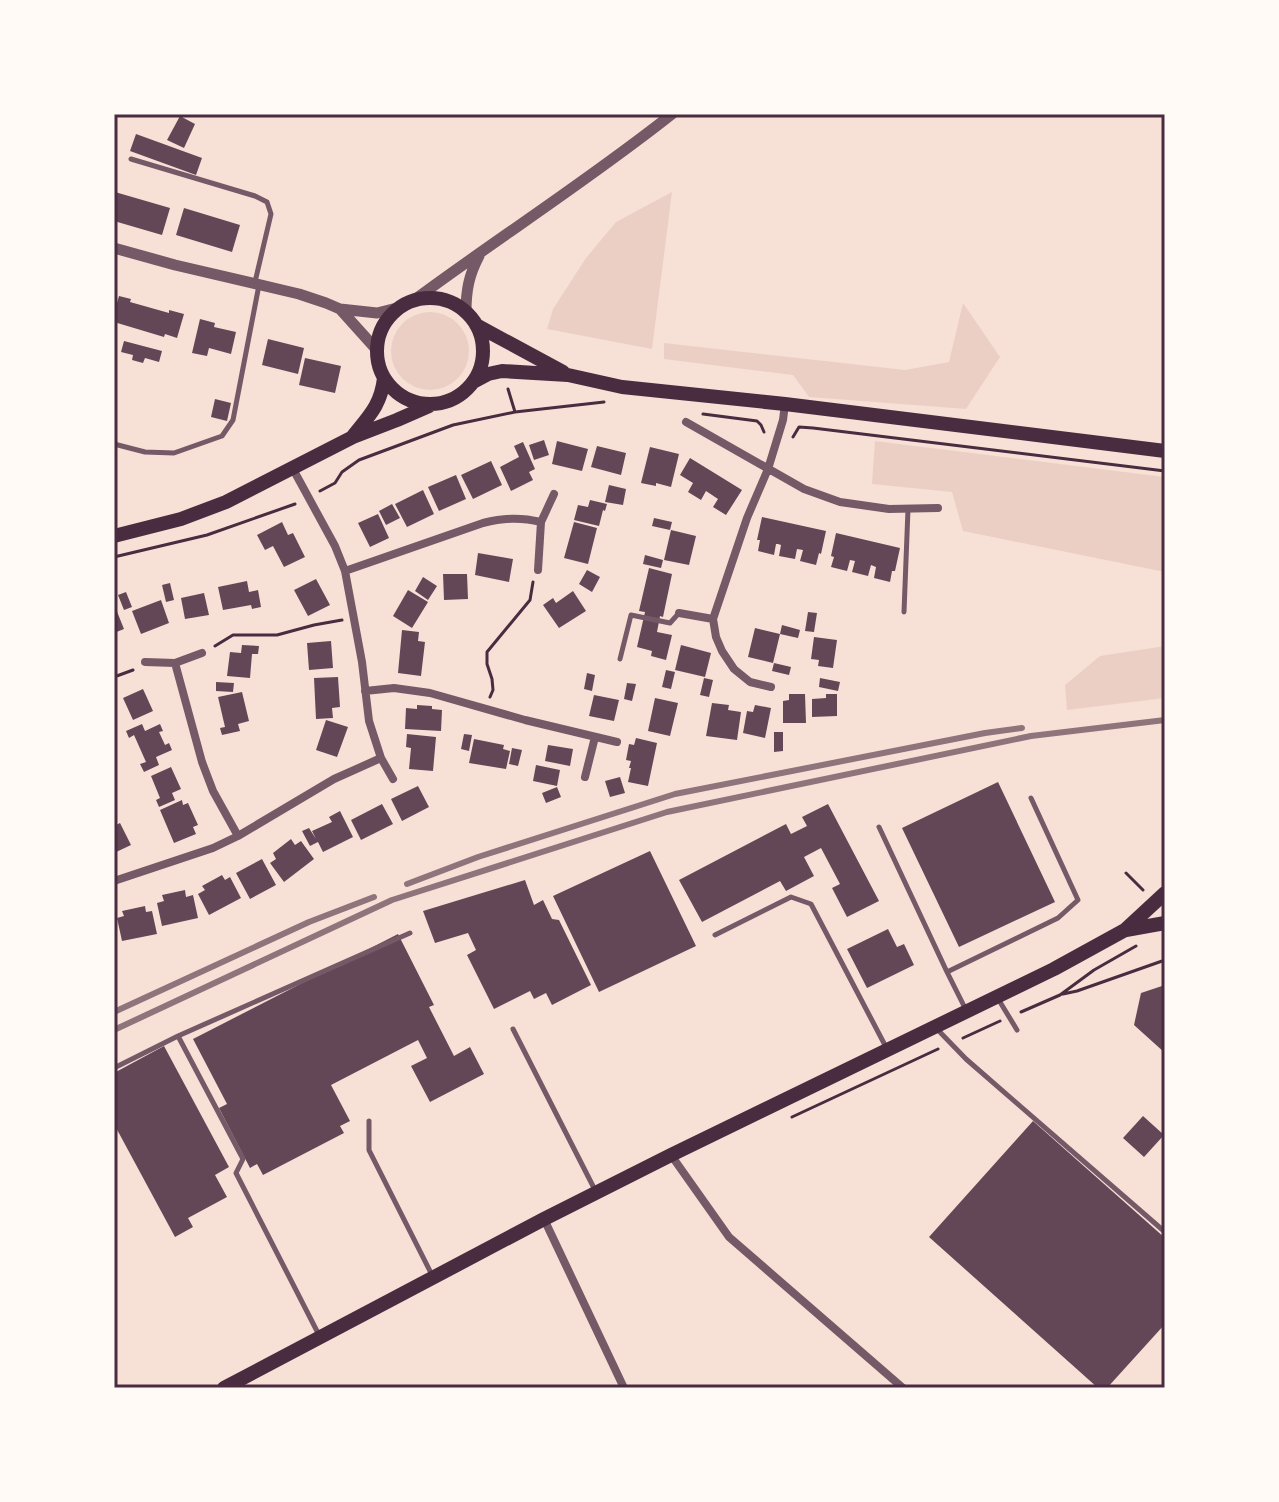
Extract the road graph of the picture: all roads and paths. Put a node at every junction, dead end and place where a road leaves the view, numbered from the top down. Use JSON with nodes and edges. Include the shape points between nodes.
{"nodes":[{"id":1,"x":672,"y":114,"type":"edge"},
{"id":2,"x":131,"y":159,"type":"dead end"},
{"id":3,"x":114,"y":248,"type":"edge"},
{"id":4,"x":482,"y":251,"type":"junction"},
{"id":5,"x":257,"y":284,"type":"junction"},
{"id":6,"x":417,"y":298,"type":"junction"},
{"id":7,"x":397,"y":308,"type":"junction"},
{"id":8,"x":340,"y":309,"type":"junction"},
{"id":9,"x":471,"y":318,"type":"junction"},
{"id":10,"x":376,"y":349,"type":"junction"},
{"id":11,"x":502,"y":371,"type":"junction"},
{"id":12,"x":568,"y":375,"type":"junction"},
{"id":13,"x":384,"y":378,"type":"junction"},
{"id":14,"x":473,"y":382,"type":"junction"},
{"id":15,"x":605,"y":402,"type":"dead end"},
{"id":16,"x":785,"y":404,"type":"junction"},
{"id":17,"x":429,"y":406,"type":"junction"},
{"id":18,"x":515,"y":412,"type":"junction"},
{"id":19,"x":697,"y":413,"type":"dead end"},
{"id":20,"x":686,"y":422,"type":"dead end"},
{"id":21,"x":353,"y":437,"type":"junction"},
{"id":22,"x":778,"y":437,"type":"junction"},
{"id":23,"x":114,"y":444,"type":"edge"},
{"id":24,"x":1165,"y":451,"type":"edge"},
{"id":25,"x":293,"y":469,"type":"junction"},
{"id":26,"x":768,"y":469,"type":"junction"},
{"id":27,"x":1165,"y":471,"type":"edge"},
{"id":28,"x":554,"y":494,"type":"dead end"},
{"id":29,"x":308,"y":498,"type":"junction"},
{"id":30,"x":938,"y":508,"type":"dead end"},
{"id":31,"x":908,"y":509,"type":"junction"},
{"id":32,"x":541,"y":522,"type":"junction"},
{"id":33,"x":114,"y":536,"type":"edge"},
{"id":34,"x":114,"y":557,"type":"edge"},
{"id":35,"x":538,"y":570,"type":"joint"},
{"id":36,"x":345,"y":571,"type":"junction"},
{"id":37,"x":904,"y":612,"type":"dead end"},
{"id":38,"x":679,"y":613,"type":"joint"},
{"id":39,"x":354,"y":617,"type":"junction"},
{"id":40,"x":713,"y":619,"type":"junction"},
{"id":41,"x":202,"y":653,"type":"joint"},
{"id":42,"x":620,"y":659,"type":"dead end"},
{"id":43,"x":145,"y":662,"type":"joint"},
{"id":44,"x":175,"y":663,"type":"junction"},
{"id":45,"x":114,"y":677,"type":"edge"},
{"id":46,"x":771,"y":687,"type":"dead end"},
{"id":47,"x":365,"y":691,"type":"junction"},
{"id":48,"x":485,"y":707,"type":"junction"},
{"id":49,"x":595,"y":737,"type":"junction"},
{"id":50,"x":617,"y":742,"type":"dead end"},
{"id":51,"x":381,"y":758,"type":"junction"},
{"id":52,"x":585,"y":777,"type":"dead end"},
{"id":53,"x":393,"y":779,"type":"dead end"},
{"id":54,"x":1031,"y":798,"type":"dead end"},
{"id":55,"x":879,"y":827,"type":"dead end"},
{"id":56,"x":238,"y":836,"type":"junction"},
{"id":57,"x":114,"y":881,"type":"edge"},
{"id":58,"x":1165,"y":893,"type":"edge"},
{"id":59,"x":1165,"y":923,"type":"edge"},
{"id":60,"x":1125,"y":930,"type":"junction"},
{"id":61,"x":410,"y":933,"type":"dead end"},
{"id":62,"x":715,"y":935,"type":"dead end"},
{"id":63,"x":1141,"y":944,"type":"dead end"},
{"id":64,"x":1165,"y":960,"type":"edge"},
{"id":65,"x":947,"y":972,"type":"junction"},
{"id":66,"x":1060,"y":995,"type":"junction"},
{"id":67,"x":997,"y":996,"type":"junction"},
{"id":68,"x":966,"y":1011,"type":"junction"},
{"id":69,"x":1009,"y":1017,"type":"junction"},
{"id":70,"x":935,"y":1026,"type":"junction"},
{"id":71,"x":513,"y":1029,"type":"dead end"},
{"id":72,"x":1017,"y":1030,"type":"dead end"},
{"id":73,"x":178,"y":1036,"type":"junction"},
{"id":74,"x":951,"y":1043,"type":"junction"},
{"id":75,"x":888,"y":1050,"type":"junction"},
{"id":76,"x":114,"y":1068,"type":"edge"},
{"id":77,"x":369,"y":1121,"type":"dead end"},
{"id":78,"x":782,"y":1121,"type":"dead end"},
{"id":79,"x":671,"y":1155,"type":"junction"},
{"id":80,"x":597,"y":1193,"type":"junction"},
{"id":81,"x":544,"y":1219,"type":"junction"},
{"id":82,"x":1165,"y":1232,"type":"edge"},
{"id":83,"x":434,"y":1278,"type":"junction"},
{"id":84,"x":321,"y":1338,"type":"junction"},
{"id":85,"x":224,"y":1388,"type":"edge"},
{"id":86,"x":624,"y":1388,"type":"edge"},
{"id":87,"x":903,"y":1388,"type":"edge"}],
"edges":[{"from":1,"to":4,"type":"street"},
{"from":2,"to":5,"type":"lane","via":[[267,202],[271,214]]},
{"from":3,"to":5,"type":"street"},
{"from":4,"to":6,"type":"street"},
{"from":4,"to":9,"type":"street","via":[[466,289]]},
{"from":5,"to":8,"type":"street"},
{"from":5,"to":23,"type":"lane","via":[[233,420],[222,436],[174,453]]},
{"from":6,"to":7,"type":"main road"},
{"from":6,"to":9,"type":"main road","via":[[442,298]]},
{"from":7,"to":8,"type":"street","via":[[377,313]]},
{"from":7,"to":10,"type":"main road","via":[[382,327]]},
{"from":8,"to":10,"type":"street"},
{"from":9,"to":12,"type":"main road"},
{"from":9,"to":14,"type":"main road","via":[[484,353]]},
{"from":10,"to":13,"type":"main road"},
{"from":11,"to":12,"type":"main road"},
{"from":11,"to":14,"type":"main road"},
{"from":11,"to":18,"type":"path"},
{"from":12,"to":16,"type":"main road","via":[[622,387]]},
{"from":13,"to":17,"type":"main road","via":[[398,394]]},
{"from":13,"to":21,"type":"main road","via":[[378,403]]},
{"from":14,"to":17,"type":"main road","via":[[448,402]]},
{"from":15,"to":18,"type":"path"},
{"from":16,"to":22,"type":"street"},
{"from":16,"to":24,"type":"main road"},
{"from":17,"to":21,"type":"main road"},
{"from":18,"to":29,"type":"path","via":[[453,425],[359,460],[335,483]]},
{"from":19,"to":22,"type":"path","via":[[757,421],[764,432]]},
{"from":20,"to":26,"type":"street"},
{"from":21,"to":25,"type":"main road"},
{"from":22,"to":26,"type":"street"},
{"from":22,"to":27,"type":"path","via":[[792,440],[799,427],[813,428]]},
{"from":25,"to":29,"type":"street"},
{"from":25,"to":33,"type":"main road","via":[[201,511]]},
{"from":26,"to":31,"type":"street","via":[[840,502]]},
{"from":26,"to":40,"type":"street"},
{"from":28,"to":32,"type":"street"},
{"from":29,"to":34,"type":"path","via":[[207,535]]},
{"from":29,"to":36,"type":"street"},
{"from":30,"to":31,"type":"street"},
{"from":31,"to":37,"type":"lane"},
{"from":32,"to":35,"type":"street"},
{"from":32,"to":36,"type":"street","via":[[505,518],[483,523]]},
{"from":35,"to":48,"type":"path","via":[[530,600],[487,652],[493,690]]},
{"from":36,"to":39,"type":"street"},
{"from":38,"to":40,"type":"street"},
{"from":38,"to":42,"type":"lane","via":[[670,623],[631,615]]},
{"from":39,"to":41,"type":"path","via":[[277,635],[233,635]]},
{"from":39,"to":47,"type":"street"},
{"from":40,"to":46,"type":"street","via":[[716,637],[734,669],[750,682]]},
{"from":41,"to":44,"type":"street"},
{"from":43,"to":44,"type":"street"},
{"from":43,"to":45,"type":"path"},
{"from":44,"to":56,"type":"street","via":[[202,762]]},
{"from":47,"to":48,"type":"street","via":[[418,691]]},
{"from":47,"to":51,"type":"street"},
{"from":48,"to":49,"type":"street"},
{"from":49,"to":50,"type":"street"},
{"from":49,"to":52,"type":"street"},
{"from":51,"to":53,"type":"street"},
{"from":51,"to":56,"type":"street","via":[[334,779]]},
{"from":54,"to":65,"type":"lane","via":[[1078,900],[1058,918]]},
{"from":55,"to":65,"type":"lane"},
{"from":56,"to":57,"type":"street"},
{"from":58,"to":60,"type":"main road"},
{"from":59,"to":60,"type":"main road"},
{"from":60,"to":67,"type":"main road"},
{"from":61,"to":73,"type":"lane"},
{"from":62,"to":75,"type":"lane","via":[[791,897],[811,904]]},
{"from":63,"to":66,"type":"path"},
{"from":64,"to":66,"type":"path"},
{"from":65,"to":68,"type":"lane"},
{"from":66,"to":69,"type":"path"},
{"from":67,"to":68,"type":"main road"},
{"from":67,"to":69,"type":"lane"},
{"from":68,"to":70,"type":"main road"},
{"from":69,"to":72,"type":"lane"},
{"from":69,"to":74,"type":"path"},
{"from":70,"to":74,"type":"lane"},
{"from":70,"to":75,"type":"main road"},
{"from":71,"to":80,"type":"lane"},
{"from":73,"to":76,"type":"lane"},
{"from":73,"to":84,"type":"lane","via":[[243,1159],[236,1173]]},
{"from":74,"to":78,"type":"path"},
{"from":74,"to":82,"type":"lane"},
{"from":75,"to":79,"type":"main road"},
{"from":77,"to":83,"type":"lane","via":[[369,1150]]},
{"from":79,"to":80,"type":"main road"},
{"from":79,"to":87,"type":"street","via":[[729,1237]]},
{"from":80,"to":81,"type":"main road"},
{"from":81,"to":83,"type":"main road"},
{"from":81,"to":86,"type":"street"},
{"from":83,"to":84,"type":"main road"},
{"from":84,"to":85,"type":"main road"}]}
